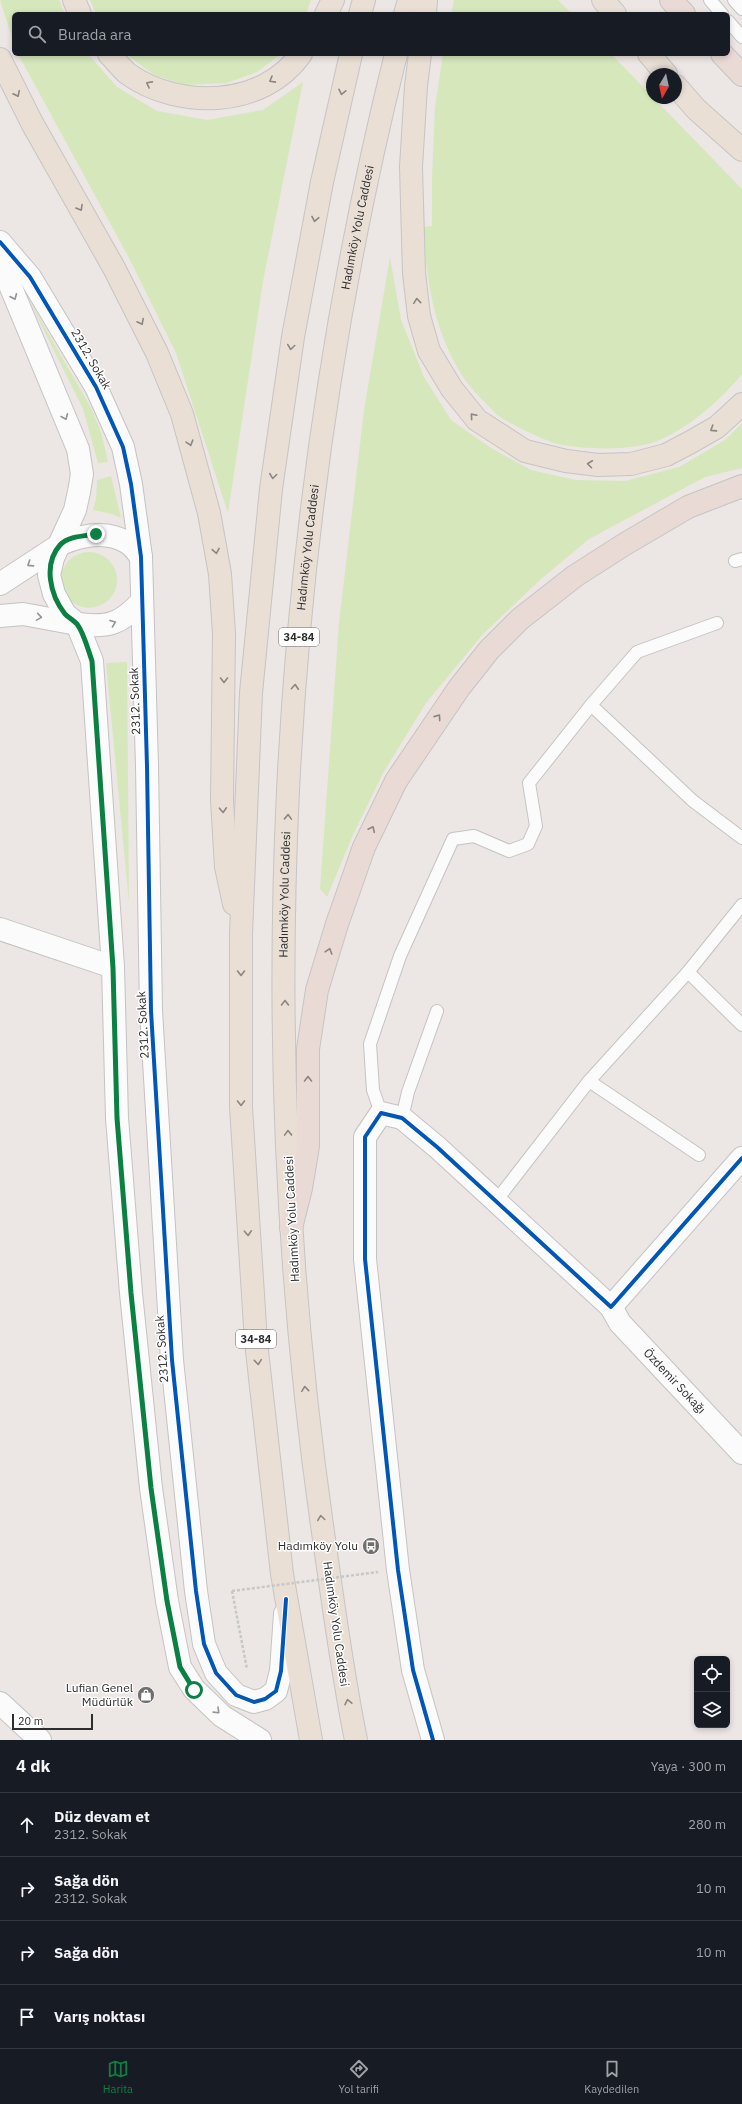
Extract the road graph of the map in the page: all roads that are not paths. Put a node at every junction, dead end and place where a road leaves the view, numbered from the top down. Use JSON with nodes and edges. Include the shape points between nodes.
{"nodes":[{"id":1,"x":74,"y":0,"type":"edge"},
{"id":2,"x":333,"y":0,"type":"edge"},
{"id":3,"x":364,"y":0,"type":"edge"},
{"id":4,"x":409,"y":0,"type":"edge"},
{"id":5,"x":426,"y":0,"type":"edge"},
{"id":6,"x":603,"y":0,"type":"edge"},
{"id":7,"x":671,"y":0,"type":"edge"},
{"id":8,"x":710,"y":0,"type":"edge"},
{"id":9,"x":734,"y":0,"type":"edge"},
{"id":10,"x":742,"y":9,"type":"edge"},
{"id":11,"x":79,"y":12,"type":"edge"},
{"id":12,"x":327,"y":12,"type":"edge"},
{"id":13,"x":361,"y":12,"type":"edge"},
{"id":14,"x":406,"y":12,"type":"edge"},
{"id":15,"x":425,"y":12,"type":"edge"},
{"id":16,"x":613,"y":12,"type":"edge"},
{"id":17,"x":682,"y":12,"type":"edge"},
{"id":18,"x":720,"y":12,"type":"edge"},
{"id":19,"x":730,"y":23,"type":"edge"},
{"id":20,"x":742,"y":37,"type":"edge"},
{"id":21,"x":111,"y":56,"type":"edge"},
{"id":22,"x":299,"y":56,"type":"edge"},
{"id":23,"x":350,"y":56,"type":"edge"},
{"id":24,"x":396,"y":56,"type":"edge"},
{"id":25,"x":420,"y":56,"type":"edge"},
{"id":26,"x":651,"y":56,"type":"edge"},
{"id":27,"x":724,"y":56,"type":"edge"},
{"id":28,"x":0,"y":59,"type":"edge"},
{"id":29,"x":661,"y":68,"type":"edge"},
{"id":30,"x":742,"y":75,"type":"edge"},
{"id":31,"x":682,"y":93,"type":"edge"},
{"id":32,"x":696,"y":109,"type":"junction"},
{"id":33,"x":742,"y":150,"type":"edge"},
{"id":34,"x":742,"y":156,"type":"edge"},
{"id":35,"x":0,"y":242,"type":"edge"},
{"id":36,"x":0,"y":261,"type":"edge"},
{"id":37,"x":742,"y":404,"type":"edge"},
{"id":38,"x":742,"y":486,"type":"edge"},
{"id":39,"x":61,"y":544,"type":"junction"},
{"id":40,"x":141,"y":557,"type":"junction"},
{"id":41,"x":0,"y":584,"type":"edge"},
{"id":42,"x":142,"y":601,"type":"junction"},
{"id":43,"x":0,"y":616,"type":"edge"},
{"id":44,"x":717,"y":623,"type":"dead end"},
{"id":45,"x":77,"y":624,"type":"junction"},
{"id":46,"x":591,"y":705,"type":"junction"},
{"id":47,"x":742,"y":838,"type":"edge"},
{"id":48,"x":742,"y":905,"type":"edge"},
{"id":49,"x":0,"y":929,"type":"edge"},
{"id":50,"x":241,"y":934,"type":"junction"},
{"id":51,"x":113,"y":968,"type":"junction"},
{"id":52,"x":688,"y":972,"type":"junction"},
{"id":53,"x":437,"y":1011,"type":"dead end"},
{"id":54,"x":742,"y":1025,"type":"edge"},
{"id":55,"x":589,"y":1081,"type":"junction"},
{"id":56,"x":381,"y":1113,"type":"junction"},
{"id":57,"x":402,"y":1118,"type":"junction"},
{"id":58,"x":699,"y":1156,"type":"dead end"},
{"id":59,"x":742,"y":1158,"type":"edge"},
{"id":60,"x":496,"y":1201,"type":"junction"},
{"id":61,"x":291,"y":1228,"type":"junction"},
{"id":62,"x":611,"y":1307,"type":"junction"},
{"id":63,"x":742,"y":1453,"type":"edge"},
{"id":64,"x":286,"y":1599,"type":"junction"},
{"id":65,"x":250,"y":1700,"type":"junction"},
{"id":66,"x":0,"y":1702,"type":"edge"},
{"id":67,"x":250,"y":1737,"type":"edge"},
{"id":68,"x":40,"y":1740,"type":"edge"},
{"id":69,"x":310,"y":1740,"type":"edge"},
{"id":70,"x":356,"y":1740,"type":"edge"},
{"id":71,"x":433,"y":1740,"type":"edge"}],
"edges":[{"from":1,"to":11,"type":"main road"},
{"from":2,"to":12,"type":"main road"},
{"from":3,"to":13,"type":"main road"},
{"from":4,"to":14,"type":"main road"},
{"from":5,"to":15,"type":"main road"},
{"from":6,"to":16,"type":"main road"},
{"from":7,"to":17,"type":"highway"},
{"from":8,"to":18,"type":"lane"},
{"from":9,"to":10,"type":"lane"},
{"from":19,"to":20,"type":"lane"},
{"from":22,"to":21,"type":"main road","one_way":true,"via":[[283,74],[258,88],[225,99],[190,98],[155,88],[128,74]]},
{"from":23,"to":50,"type":"main road","number":"34-84","one_way":true,"via":[[322,182],[293,337],[271,489],[251,693]]},
{"from":61,"to":24,"type":"main road","name":"Hadımköy Yolu Caddesi","number":"34-84","one_way":true,"via":[[285,1050],[286,860],[290,757],[303,590],[337,331],[362,199]]},
{"from":37,"to":25,"type":"main road","one_way":true,"via":[[717,426],[689,443],[666,455],[631,464],[598,465],[566,461],[525,451],[477,420],[452,390],[429,351],[418,316],[410,167]]},
{"from":26,"to":29,"type":"main road"},
{"from":27,"to":30,"type":"highway"},
{"from":28,"to":50,"type":"main road","one_way":true,"via":[[32,123],[114,268],[157,353],[182,414],[209,513],[220,574],[224,634],[222,800],[226,867]]},
{"from":31,"to":32,"type":"main road"},
{"from":32,"to":33,"type":"main road"},
{"from":32,"to":34,"type":"main road","via":[[731,141]]},
{"from":35,"to":40,"type":"street","name":"2312. Sokak","via":[[30,277],[96,387],[123,447],[128,465]]},
{"from":36,"to":39,"type":"street","name":"2312. Sokak","one_way":true,"via":[[78,449],[82,474],[79,492],[75,510]]},
{"from":61,"to":38,"type":"highway","one_way":true,"via":[[308,1146],[308,1049],[317,990],[364,847],[396,781],[459,688],[489,650],[520,618],[575,576],[625,544],[688,507]]},
{"from":39,"to":40,"type":"street","via":[[96,534],[113,536],[128,543]]},
{"from":39,"to":41,"type":"street","one_way":true},
{"from":39,"to":45,"type":"street","name":"2312. Sokak","via":[[53,558],[49,575],[54,594],[65,614]]},
{"from":40,"to":42,"type":"street","name":"2312. Sokak"},
{"from":45,"to":42,"type":"street","one_way":true,"via":[[104,626],[117,622],[130,614]]},
{"from":42,"to":65,"type":"street","name":"2312. Sokak","via":[[151,1011],[172,1360],[196,1591],[204,1644],[216,1673],[236,1695]]},
{"from":43,"to":45,"type":"street","one_way":true,"via":[[23,614]]},
{"from":44,"to":46,"type":"lane","via":[[637,652]]},
{"from":45,"to":51,"type":"street","name":"2312. Sokak","via":[[92,661]]},
{"from":46,"to":47,"type":"lane","via":[[693,801]]},
{"from":46,"to":56,"type":"lane","via":[[529,783],[536,826],[528,844],[510,850],[474,836],[453,839],[400,956],[370,1044],[373,1090]]},
{"from":48,"to":52,"type":"lane"},
{"from":49,"to":51,"type":"street"},
{"from":50,"to":64,"type":"main road","number":"34-84","one_way":true,"via":[[241,1107],[248,1240],[266,1443]]},
{"from":51,"to":67,"type":"street","name":"2312. Sokak","one_way":true,"via":[[117,1118],[131,1293],[151,1488],[167,1601],[180,1667],[194,1690]]},
{"from":52,"to":54,"type":"lane"},
{"from":52,"to":55,"type":"lane"},
{"from":53,"to":57,"type":"lane","via":[[408,1092]]},
{"from":55,"to":58,"type":"lane"},
{"from":55,"to":60,"type":"lane"},
{"from":56,"to":57,"type":"street"},
{"from":56,"to":71,"type":"street","via":[[364,1137],[365,1259],[398,1570],[413,1670]]},
{"from":57,"to":60,"type":"street","name":"Özdemir Sokağı"},
{"from":59,"to":62,"type":"street"},
{"from":60,"to":62,"type":"street","name":"Özdemir Sokağı"},
{"from":70,"to":61,"type":"main road","name":"Hadımköy Yolu Caddesi","number":"34-84","one_way":true,"via":[[346,1691],[311,1451]]},
{"from":62,"to":63,"type":"street","name":"Özdemir Sokağı","via":[[620,1323]]},
{"from":64,"to":65,"type":"street","via":[[281,1670],[276,1691],[265,1699],[254,1702]]},
{"from":64,"to":69,"type":"main road","number":"34-84"},
{"from":65,"to":67,"type":"street","name":"2312. Sokak"},
{"from":66,"to":68,"type":"street"}]}
